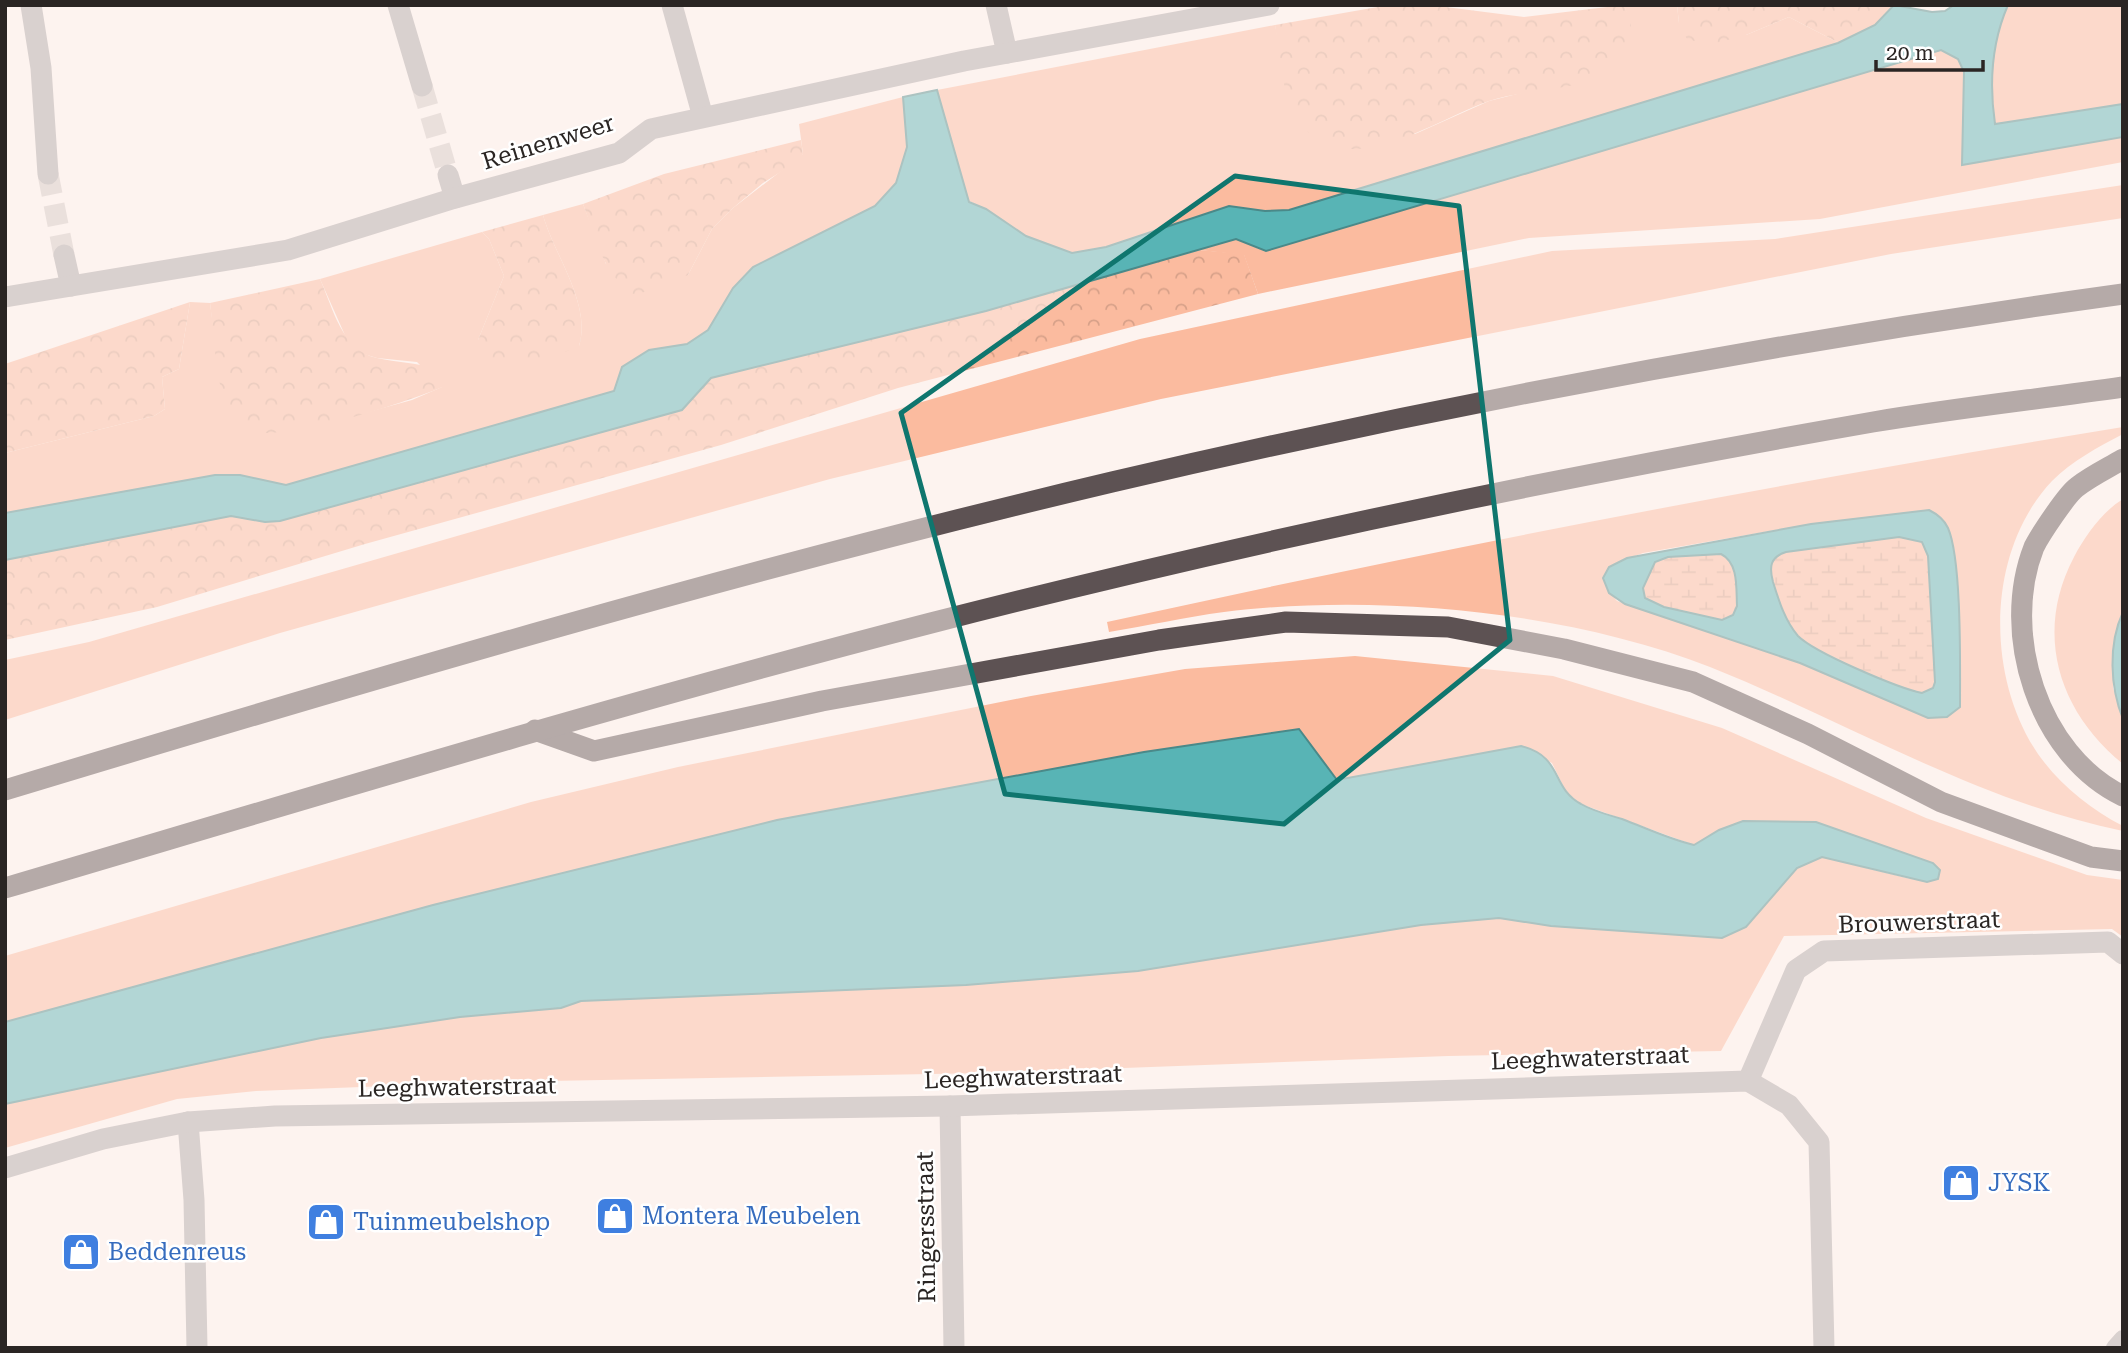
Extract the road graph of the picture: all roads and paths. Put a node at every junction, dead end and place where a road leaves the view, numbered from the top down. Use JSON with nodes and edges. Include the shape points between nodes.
{"nodes":[{"id":1,"x":31,"y":5,"type":"edge"},
{"id":2,"x":398,"y":5,"type":"edge"},
{"id":3,"x":672,"y":5,"type":"edge"},
{"id":4,"x":996,"y":5,"type":"edge"},
{"id":5,"x":1269,"y":5,"type":"edge"},
{"id":6,"x":1007,"y":53,"type":"junction"},
{"id":7,"x":422,"y":86,"type":"tunnel mouth"},
{"id":8,"x":703,"y":117,"type":"junction"},
{"id":9,"x":48,"y":174,"type":"tunnel mouth"},
{"id":10,"x":448,"y":175,"type":"tunnel mouth"},
{"id":11,"x":455,"y":198,"type":"junction"},
{"id":12,"x":64,"y":255,"type":"tunnel mouth"},
{"id":13,"x":71,"y":286,"type":"junction"},
{"id":14,"x":2123,"y":295,"type":"edge"},
{"id":15,"x":5,"y":298,"type":"edge"},
{"id":16,"x":2123,"y":387,"type":"edge"},
{"id":17,"x":2123,"y":459,"type":"edge"},
{"id":18,"x":535,"y":730,"type":"junction"},
{"id":19,"x":5,"y":790,"type":"edge"},
{"id":20,"x":2123,"y":796,"type":"edge"},
{"id":21,"x":2123,"y":861,"type":"edge"},
{"id":22,"x":5,"y":888,"type":"edge"},
{"id":23,"x":2123,"y":954,"type":"edge"},
{"id":24,"x":1748,"y":1081,"type":"junction"},
{"id":25,"x":950,"y":1106,"type":"junction"},
{"id":26,"x":188,"y":1122,"type":"junction"},
{"id":27,"x":5,"y":1168,"type":"edge"},
{"id":28,"x":2123,"y":1339,"type":"edge"},
{"id":29,"x":197,"y":1348,"type":"edge"},
{"id":30,"x":954,"y":1348,"type":"edge"},
{"id":31,"x":1824,"y":1348,"type":"edge"},
{"id":32,"x":2115,"y":1348,"type":"edge"}],
"edges":[{"from":1,"to":9,"type":"street","via":[[41,68]]},
{"from":2,"to":7,"type":"street"},
{"from":3,"to":8,"type":"street"},
{"from":4,"to":6,"type":"street"},
{"from":5,"to":6,"type":"street","name":"Reinenweer"},
{"from":6,"to":8,"type":"street","name":"Reinenweer"},
{"from":8,"to":11,"type":"street","name":"Reinenweer","via":[[651,129],[619,153]]},
{"from":10,"to":11,"type":"street"},
{"from":11,"to":13,"type":"street","name":"Reinenweer","via":[[288,250]]},
{"from":12,"to":13,"type":"street"},
{"from":13,"to":15,"type":"street","name":"Reinenweer"},
{"from":14,"to":19,"type":"highway","via":[[1935,320],[1522,394],[1112,482],[762,572]]},
{"from":16,"to":18,"type":"highway","via":[[1877,422],[1541,485],[1194,559],[932,623]]},
{"from":17,"to":20,"type":"highway","via":[[2074,488],[2035,547],[2020,615],[2028,675],[2052,730],[2100,785]]},
{"from":18,"to":21,"type":"highway","via":[[594,751],[822,701],[1159,640],[1286,622],[1448,627],[1564,649],[1693,682],[1941,802],[2091,857]]},
{"from":18,"to":22,"type":"highway"},
{"from":23,"to":24,"type":"street","name":"Brouwerstraat","via":[[2108,942],[1824,951],[1796,970]]},
{"from":24,"to":25,"type":"street","name":"Leeghwaterstraat"},
{"from":24,"to":31,"type":"street","via":[[1789,1105],[1819,1142]]},
{"from":25,"to":26,"type":"street","name":"Leeghwaterstraat","via":[[275,1116]]},
{"from":25,"to":30,"type":"street","name":"Ringersstraat"},
{"from":26,"to":27,"type":"street","name":"Leeghwaterstraat","via":[[103,1139]]},
{"from":26,"to":29,"type":"street"},
{"from":28,"to":32,"type":"lane"}]}
